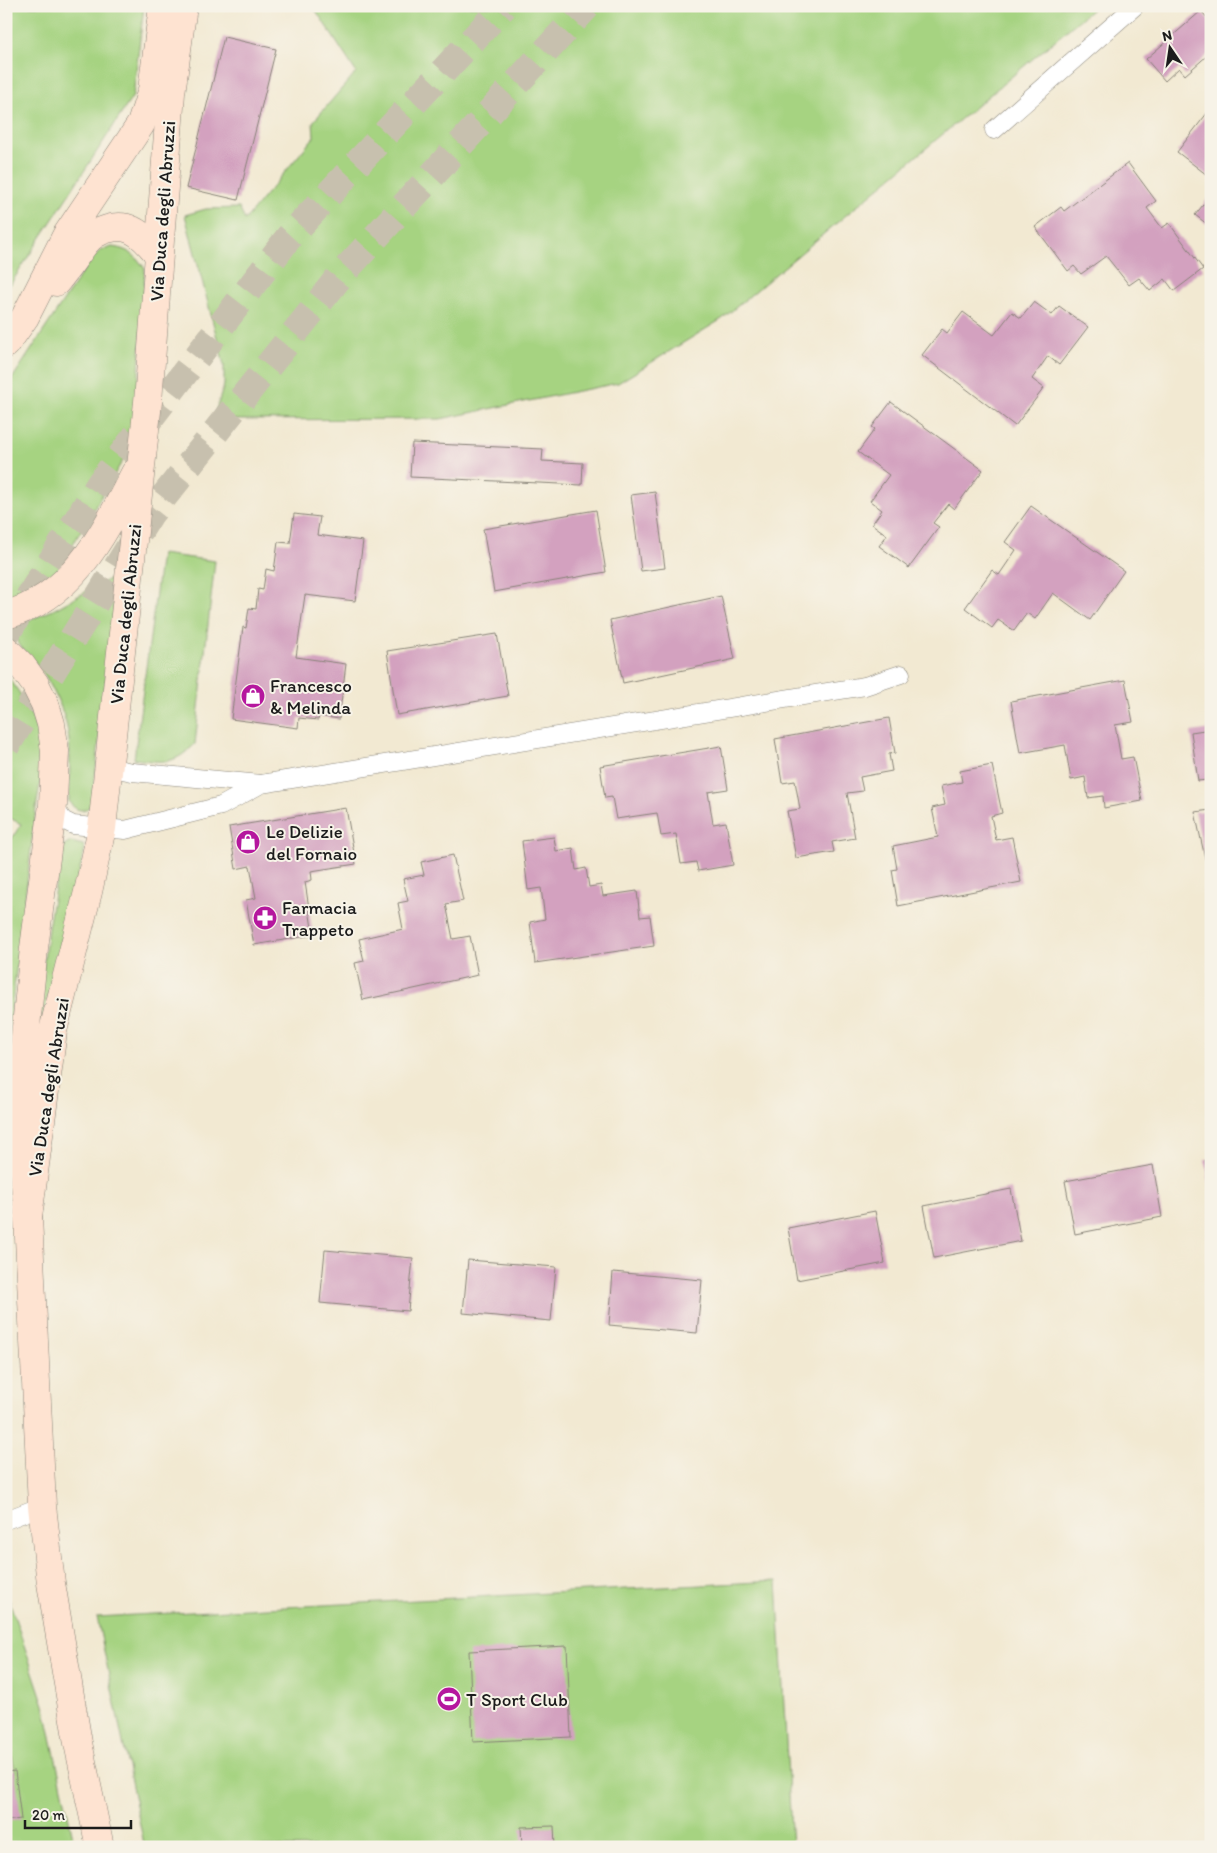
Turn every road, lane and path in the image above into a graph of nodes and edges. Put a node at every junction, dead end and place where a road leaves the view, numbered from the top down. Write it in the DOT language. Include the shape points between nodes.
graph roads {
  1 [pos="163,6"];
  2 [pos="183,6"];
  3 [pos="1135,6"];
  4 [pos="994,130"];
  5 [pos="158,254"];
  6 [pos="24,317"];
  7 [pos="6,344"];
  8 [pos="142,460"];
  9 [pos="6,615"];
  10 [pos="6,650"];
  11 [pos="901,674"];
  12 [pos="108,768"];
  13 [pos="261,784"];
  14 [pos="53,805"];
  15 [pos="102,828"];
  16 [pos="28,1216"];
  17 [pos="42,1506"];
  18 [pos="6,1520"];
  19 [pos="100,1847"];
  1 -- 6 [label="main road" via="152,90 141,124 66,236"];
  2 -- 5 [label="main road, Via Duca degli Abruzzi" via="171,93"];
  3 -- 4 [label="lane"];
  5 -- 6 [label="main road" via="132,230 113,228 100,231 87,240 71,265"];
  5 -- 8 [label="main road, Via Duca degli Abruzzi"];
  6 -- 7 [label="main road"];
  8 -- 9 [label="main road" via="104,534 86,560 48,596"];
  8 -- 12 [label="main road, Via Duca degli Abruzzi"];
  10 -- 14 [label="main road" via="35,684 47,710 55,751"];
  11 -- 13 [label="lane" via="865,686"];
  12 -- 13 [label="lane"];
  12 -- 15 [label="main road, Via Duca degli Abruzzi"];
  13 -- 15 [label="lane" via="222,806 125,830"];
  14 -- 15 [label="lane" via="62,820 73,825"];
  14 -- 16 [label="main road" via="18,1106"];
  15 -- 16 [label="main road, Via Duca degli Abruzzi" via="53,1031"];
  16 -- 17 [label="main road"];
  17 -- 18 [label="lane"];
  17 -- 19 [label="main road" via="76,1734"];
}
